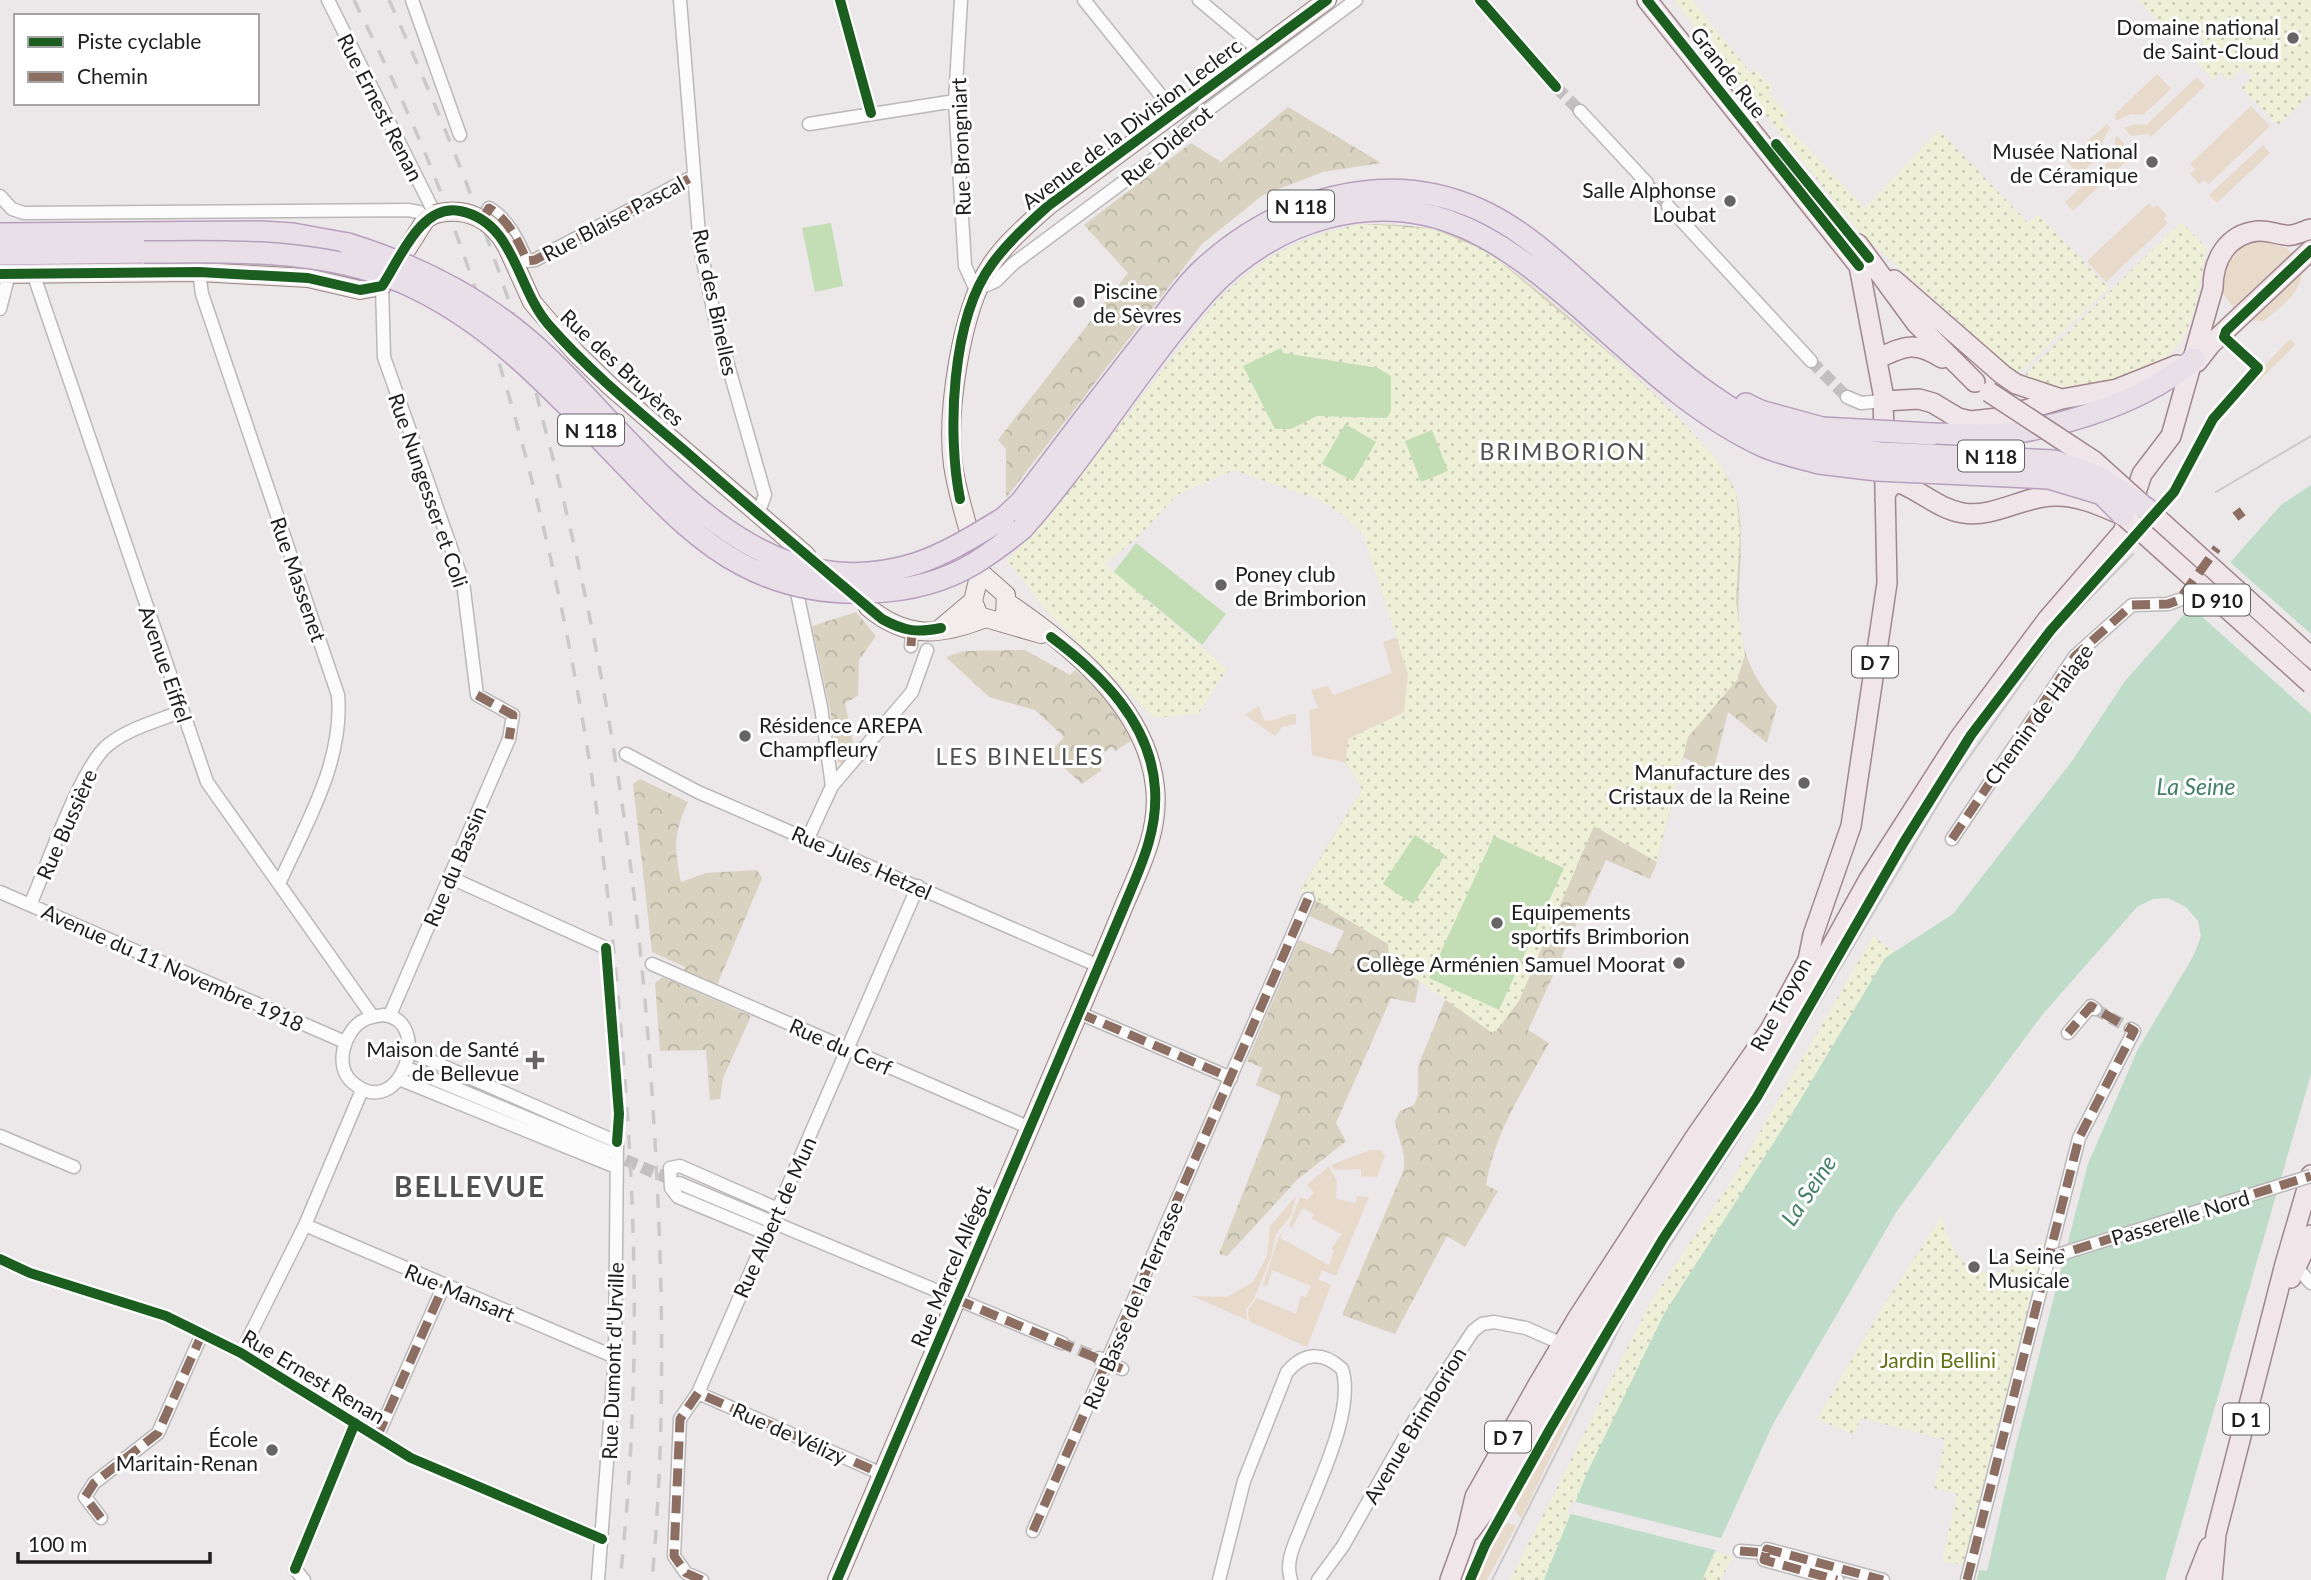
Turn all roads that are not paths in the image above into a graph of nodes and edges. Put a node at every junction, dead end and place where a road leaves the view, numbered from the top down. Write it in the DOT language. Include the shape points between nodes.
graph roads {
  1 [pos="328,0"];
  2 [pos="412,0"];
  3 [pos="680,0"];
  4 [pos="840,0"];
  5 [pos="961,0"];
  6 [pos="1084,0"];
  7 [pos="1199,0"];
  8 [pos="1327,0"];
  9 [pos="1356,0"];
  10 [pos="1480,0"];
  11 [pos="1647,0"];
  12 [pos="1662,0"];
  13 [pos="1261,51"];
  14 [pos="1556,86"];
  15 [pos="955,101"];
  16 [pos="1580,111"];
  17 [pos="871,113"];
  18 [pos="1175,113"];
  19 [pos="809,124"];
  20 [pos="460,135"];
  21 [pos="694,176"];
  22 [pos="1647,183"];
  23 [pos="0,196"];
  24 [pos="1668,206"];
  25 [pos="430,217"];
  26 [pos="483,219"];
  27 [pos="2311,229"];
  28 [pos="0,234"];
  29 [pos="143,243"];
  30 [pos="407,249"];
  31 [pos="2311,250"];
  32 [pos="0,254"];
  33 [pos="1864,262"];
  34 [pos="200,272"];
  35 [pos="33,273"];
  36 [pos="5,274"];
  37 [pos="382,286"];
  38 [pos="976,290"];
  39 [pos="0,309"];
  40 [pos="1879,358"];
  41 [pos="1811,361"];
  42 [pos="2192,365"];
  43 [pos="1982,387"];
  44 [pos="1847,397"];
  45 [pos="2062,399"];
  46 [pos="1884,401"];
  47 [pos="1820,446"];
  48 [pos="1884,458"];
  49 [pos="1923,496"];
  50 [pos="1885,505"];
  51 [pos="2150,512"];
  52 [pos="758,514"];
  53 [pos="1013,524"];
  54 [pos="2123,524"];
  55 [pos="968,528"];
  56 [pos="785,538"];
  57 [pos="806,555"];
  58 [pos="975,596"];
  59 [pos="2179,600"];
  60 [pos="1008,603"];
  61 [pos="868,607"];
  62 [pos="988,619"];
  63 [pos="941,628"];
  64 [pos="1051,637"];
  65 [pos="927,650"];
  66 [pos="2311,657"];
  67 [pos="2311,684"];
  68 [pos="182,711"];
  69 [pos="513,715"];
  70 [pos="626,754"];
  71 [pos="832,786"];
  72 [pos="1848,835"];
  73 [pos="808,838"];
  74 [pos="1952,839"];
  75 [pos="1848,868"];
  76 [pos="449,877"];
  77 [pos="1869,879"];
  78 [pos="279,884"];
  79 [pos="918,886"];
  80 [pos="0,892"];
  81 [pos="1308,899"];
  82 [pos="30,905"];
  83 [pos="1843,925"];
  84 [pos="606,948"];
  85 [pos="652,964"];
  86 [pos="1101,967"];
  87 [pos="2095,1009"];
  88 [pos="1079,1013"];
  89 [pos="390,1015"];
  90 [pos="373,1017"];
  91 [pos="2131,1029"];
  92 [pos="2068,1033"];
  93 [pos="345,1042"];
  94 [pos="848,1049"];
  95 [pos="409,1051"];
  96 [pos="402,1073"];
  97 [pos="1231,1079"];
  98 [pos="362,1090"];
  99 [pos="1030,1128"];
  100 [pos="0,1136"];
  101 [pos="613,1147"];
  102 [pos="74,1167"];
  103 [pos="617,1167"];
  104 [pos="2311,1176"];
  105 [pos="680,1183"];
  106 [pos="2311,1195"];
  107 [pos="772,1222"];
  108 [pos="305,1225"];
  109 [pos="2303,1232"];
  110 [pos="2048,1258"];
  111 [pos="0,1259"];
  112 [pos="2296,1267"];
  113 [pos="2311,1283"];
  114 [pos="444,1285"];
  115 [pos="956,1299"];
  116 [pos="2275,1304"];
  117 [pos="202,1334"];
  118 [pos="1062,1343"];
  119 [pos="1570,1348"];
  120 [pos="241,1353"];
  121 [pos="615,1357"];
  122 [pos="1103,1359"];
  123 [pos="1122,1369"];
  124 [pos="698,1392"];
  125 [pos="355,1423"];
  126 [pos="377,1437"];
  127 [pos="882,1474"];
  128 [pos="101,1518"];
  129 [pos="1033,1531"];
  130 [pos="2216,1534"];
  131 [pos="602,1539"];
  132 [pos="1740,1551"];
  133 [pos="1766,1553"];
  134 [pos="304,1580"];
  135 [pos="598,1580"];
  136 [pos="702,1580"];
  137 [pos="837,1580"];
  138 [pos="1219,1580"];
  139 [pos="1291,1580"];
  140 [pos="1318,1580"];
  141 [pos="1450,1580"];
  142 [pos="1837,1580"];
  143 [pos="1883,1580"];
  144 [pos="1967,1580"];
  145 [pos="2196,1580"];
  146 [pos="2212,1580"];
  1 -- 25 [label="street, Rue Ernest Renan"];
  2 -- 20 [label="street"];
  3 -- 21 [label="street, Rue des Binelles"];
  4 -- 17 [label="street"];
  5 -- 15 [label="street, Rue Brongniart"];
  6 -- 18 [label="street"];
  7 -- 13 [label="street"];
  8 -- 13 [label="main road, Avenue de la Division Leclerc"];
  9 -- 38 [label="street, Rue Diderot" via="1197,118 1162,153 996,281"];
  10 -- 14 [label="street"];
  11 -- 33 [label="main road, Grande Rue"];
  12 -- 33 [label="main road, Grande Rue" via="1816,192"];
  13 -- 18 [label="main road, Avenue de la Division Leclerc"];
  15 -- 17 [label="street"];
  15 -- 38 [label="street, Rue Brongniart" via="965,266"];
  16 -- 22 [label="street"];
  17 -- 19 [label="street"];
  18 -- 38 [label="main road, Avenue de la Division Leclerc" via="1020,230"];
  21 -- 26 [label="street, Rue Blaise Pascal" via="527,261 498,214 489,208"];
  21 -- 52 [label="street, Rue des Binelles" via="700,247 716,323 765,495"];
  23 -- 25 [label="street" via="12,209 24,213 408,210"];
  24 -- 41 [label="street"];
  25 -- 26 [label="main road, bridge" via="457,211"];
  25 -- 30 [label="main road"];
  26 -- 52 [label="main road, Rue des Bruyères, bridge" via="507,247 546,322 611,387"];
  27 -- 42 [label="main road" via="2286,236 2260,230 2234,239 2218,257"];
  28 -- 29 [label="highway, N 118"];
  29 -- 32 [label="highway, N 118"];
  29 -- 53 [label="highway, N 118, bridge" via="261,232 348,244 398,259 459,289 543,354 678,492 719,526 752,548 800,566 864,573 915,564"];
  31 -- 42 [label="main road"];
  33 -- 40 [label="main road, Grande Rue"];
  33 -- 43 [label="main road" via="1916,323"];
  33 -- 45 [label="main road" via="2016,384"];
  34 -- 35 [label="main road"];
  34 -- 37 [label="main road" via="308,278 360,290"];
  34 -- 78 [label="street, Rue Massenet" via="202,294 338,695 337,742"];
  35 -- 36 [label="main road"];
  35 -- 68 [label="street, Avenue Eiffel"];
  36 -- 39 [label="street"];
  37 -- 69 [label="street, Rue Nungesser et Coli" via="384,357 463,582 477,695"];
  38 -- 55 [label="main road, Avenue de la Division Leclerc" via="964,324 951,442"];
  40 -- 43 [label="main road" via="1897,349 1923,347"];
  40 -- 46 [label="main road, Grande Rue"];
  42 -- 45 [label="main road"];
  42 -- 47 [label="highway, bridge" via="2162,384 2091,412 2011,434 1932,434"];
  42 -- 54 [label="main road" via="2171,436 2142,474"];
  43 -- 51 [label="main road, D 910, bridge" via="2082,451"];
  44 -- 46 [label="street" via="1861,403"];
  45 -- 46 [label="main road" via="1971,421 1919,399"];
  46 -- 48 [label="main road, Grande Rue"];
  47 -- 51 [label="highway, N 118, bridge" via="2054,461 2099,477"];
  47 -- 53 [label="highway, N 118" via="1766,447 1733,431 1692,404 1549,281 1466,228 1406,211 1365,209 1295,226 1252,251 1208,290"];
  47 -- 53 [label="highway, N 118" via="1676,368 1561,265 1522,234 1480,210 1443,198 1399,192 1334,195 1286,211 1239,238 1201,270 1021,502"];
  47 -- 54 [label="highway, N 118, bridge" via="1877,470 2049,478 2102,494"];
  48 -- 49 [label="main road, D 910"];
  48 -- 50 [label="main road, Rue Troyon"];
  49 -- 50 [label="main road" via="1893,484 1886,492"];
  49 -- 54 [label="main road, D 910" via="1947,509 1984,513 2054,496 2078,498"];
  50 -- 72 [label="main road, Rue Troyon / D 7" via="1887,583"];
  51 -- 66 [label="main road, D 910, bridge"];
  52 -- 56 [label="main road, Rue des Bruyères"];
  54 -- 67 [label="main road, D 910, bridge"];
  54 -- 77 [label="main road, D 7" via="1961,735"];
  56 -- 57 [label="main road, Rue des Bruyères"];
  56 -- 71 [label="street" via="816,681"];
  58 -- 60 [label="main road" via="980,572 1006,595"];
  58 -- 62 [label="main road" via="974,610"];
  58 -- 63 [label="main road"];
  59 -- 74 [label="street, Chemin de Halage" via="2132,605 2075,656"];
  60 -- 62 [label="main road" via="1005,612"];
  60 -- 64 [label="main road"];
  61 -- 63 [label="main road" via="911,639"];
  62 -- 63 [label="main road" via="960,628"];
  62 -- 64 [label="main road"];
  64 -- 86 [label="main road" via="1111,689 1140,734 1155,786 1156,818 1148,849"];
  65 -- 71 [label="street" via="912,692"];
  68 -- 78 [label="street, Avenue Eiffel" via="214,795"];
  68 -- 82 [label="street, Rue Bussière" via="120,737 89,767"];
  69 -- 76 [label="street, Rue du Bassin" via="509,739"];
  70 -- 73 [label="street, Rue Jules Hetzel" via="698,792"];
  71 -- 73 [label="street"];
  72 -- 75 [label="main road"];
  72 -- 119 [label="main road, Rue Troyon / D 7" via="1808,960 1770,1030 1688,1147"];
  73 -- 79 [label="street, Rue Jules Hetzel"];
  75 -- 77 [label="main road" via="1862,882"];
  75 -- 83 [label="main road" via="1854,887"];
  76 -- 84 [label="street"];
  76 -- 89 [label="street, Rue du Bassin"];
  77 -- 83 [label="main road, Rue Troyon / D 7"];
  78 -- 90 [label="street, Avenue Eiffel"];
  79 -- 86 [label="street, Rue Jules Hetzel"];
  79 -- 94 [label="street, Rue Albert de Mun"];
  80 -- 82 [label="street, Avenue du 11 Novembre 1918"];
  81 -- 97 [label="street, Rue Basse de la Terrasse"];
  82 -- 93 [label="street, Avenue du 11 Novembre 1918"];
  83 -- 119 [label="main road, Rue Troyon / D 7" via="1790,1021"];
  85 -- 94 [label="street, Rue du Cerf"];
  86 -- 88 [label="main road, Rue Marcel Allégot"];
  87 -- 92 [label="street" via="2091,1006"];
  88 -- 97 [label="street"];
  88 -- 99 [label="main road, Rue Marcel Allégot"];
  89 -- 90 [label="street"];
  89 -- 95 [label="street" via="402,1024"];
  90 -- 93 [label="street" via="362,1021"];
  91 -- 110 [label="street" via="2134,1031 2079,1138"];
  93 -- 98 [label="street" via="342,1059 348,1079"];
  94 -- 99 [label="street, Rue du Cerf"];
  94 -- 107 [label="street, Rue Albert de Mun"];
  95 -- 96 [label="street"];
  95 -- 101 [label="street"];
  96 -- 98 [label="street" via="387,1088"];
  96 -- 101 [label="street"];
  96 -- 103 [label="street"];
  97 -- 122 [label="street, Rue Basse de la Terrasse"];
  98 -- 108 [label="street"];
  99 -- 115 [label="main road, Rue Marcel Allégot"];
  100 -- 102 [label="street"];
  101 -- 103 [label="street, Rue Dumont d'Urville"];
  103 -- 121 [label="street, Rue Dumont d'Urville"];
  104 -- 109 [label="main road, D 1"];
  104 -- 110 [label="street, Passerelle Nord, bridge"];
  105 -- 107 [label="street"];
  106 -- 109 [label="main road, D 1"];
  107 -- 107 [label="street" via="680,1166 670,1168 671,1188 678,1197"];
  107 -- 115 [label="street"];
  107 -- 124 [label="street, Rue Albert de Mun"];
  108 -- 114 [label="street, Rue Mansart"];
  108 -- 120 [label="street"];
  109 -- 112 [label="main road, D 1"];
  109 -- 116 [label="main road, D 1"];
  110 -- 144 [label="street"];
  111 -- 117 [label="street, Rue Ernest Renan" via="166,1316"];
  112 -- 113 [label="street"];
  112 -- 116 [label="main road, D 1"];
  114 -- 121 [label="street, Rue Mansart"];
  114 -- 126 [label="street"];
  115 -- 118 [label="street"];
  115 -- 127 [label="main road, Rue Marcel Allégot"];
  116 -- 130 [label="main road, D 1"];
  117 -- 120 [label="street, Rue Ernest Renan"];
  117 -- 128 [label="street" via="158,1433 94,1483 85,1497"];
  119 -- 140 [label="street, Avenue Brimborion" via="1526,1328 1494,1322 1473,1331"];
  119 -- 141 [label="main road, Rue Troyon / D 7" via="1490,1504 1466,1536"];
  120 -- 125 [label="street, Rue Ernest Renan"];
  121 -- 131 [label="street, Rue Dumont d'Urville"];
  122 -- 123 [label="street"];
  122 -- 129 [label="street, Rue Basse de la Terrasse"];
  124 -- 127 [label="street, Rue de Vélizy"];
  124 -- 136 [label="street, Rue Albert de Mun" via="680,1419 674,1556 686,1573"];
  125 -- 126 [label="street, Rue Ernest Renan"];
  125 -- 134 [label="street" via="295,1569"];
  126 -- 131 [label="street, Rue Ernest Renan" via="411,1458"];
  127 -- 137 [label="main road, Rue Marcel Allégot"];
  130 -- 145 [label="main road, D 1"];
  130 -- 146 [label="main road, D 1"];
  131 -- 135 [label="street, Rue Dumont d'Urville"];
  132 -- 133 [label="street"];
  133 -- 142 [label="street" via="1764,1560"];
  133 -- 143 [label="street" via="1767,1549"];
  138 -- 139 [label="street" via="1244,1481 1287,1372 1296,1361 1321,1356 1342,1369 1346,1395 1290,1556"];
}
